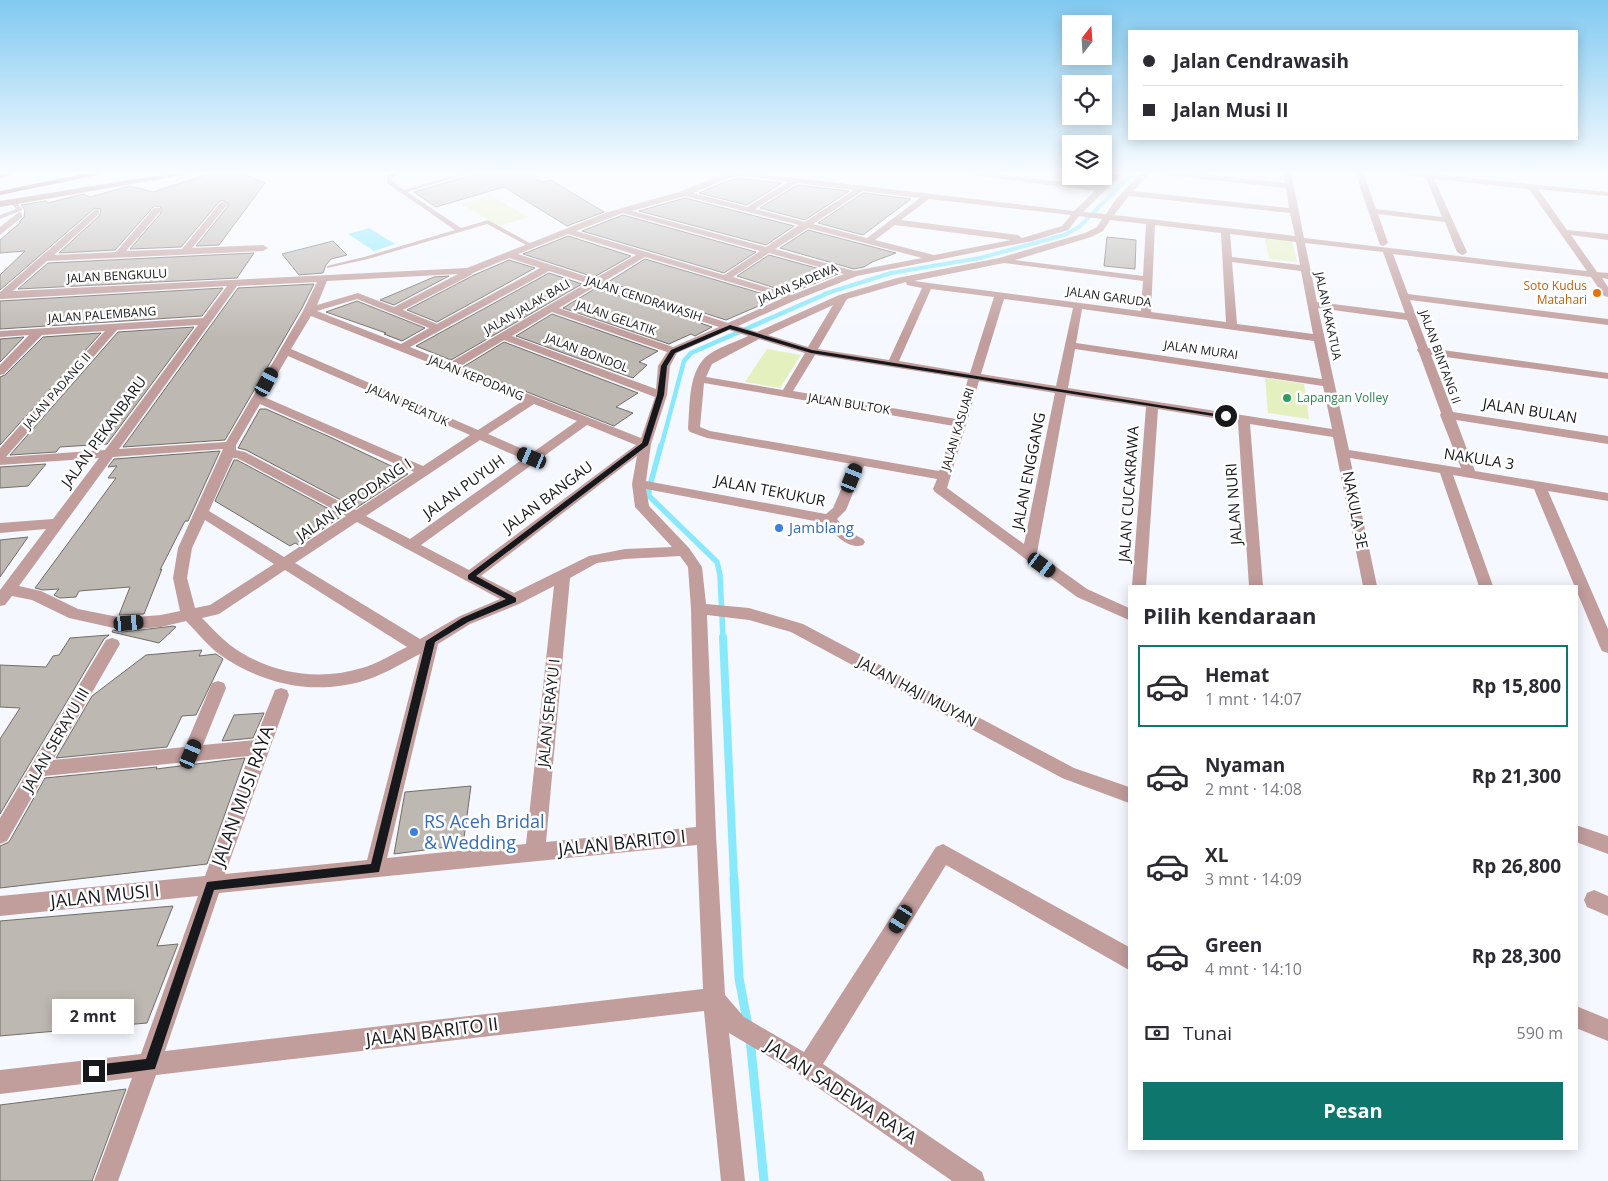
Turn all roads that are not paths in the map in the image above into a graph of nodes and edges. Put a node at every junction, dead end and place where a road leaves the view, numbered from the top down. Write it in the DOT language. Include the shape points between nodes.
graph roads {
  1 [pos="79,227"];
  2 [pos="142,227"];
  3 [pos="204,227"];
  4 [pos="456,227"];
  5 [pos="470,227"];
  6 [pos="497,227"];
  7 [pos="581,227"];
  8 [pos="684,227"];
  9 [pos="803,227"];
  10 [pos="814,227"];
  11 [pos="886,227"];
  12 [pos="934,227"];
  13 [pos="1065,227"];
  14 [pos="1101,227"];
  15 [pos="1151,227"];
  16 [pos="1192,227"];
  17 [pos="1297,227"];
  18 [pos="1378,227"];
  19 [pos="1451,227"];
  20 [pos="1561,227"];
  21 [pos="460,230"];
  22 [pos="1224,231"];
  23 [pos="569,232"];
  24 [pos="1564,232"];
  25 [pos="1608,237"];
  26 [pos="1029,239"];
  27 [pos="1299,240"];
  28 [pos="868,241"];
  29 [pos="532,246"];
  30 [pos="1385,246"];
  31 [pos="263,248"];
  32 [pos="768,250"];
  33 [pos="185,251"];
  34 [pos="1462,252"];
  35 [pos="119,254"];
  36 [pos="644,254"];
  37 [pos="510,255"];
  38 [pos="44,258"];
  39 [pos="936,258"];
  40 [pos="1227,259"];
  41 [pos="1001,261"];
  42 [pos="549,267"];
  43 [pos="479,268"];
  44 [pos="1305,269"];
  45 [pos="326,272"];
  46 [pos="854,274"];
  47 [pos="1594,275"];
  48 [pos="1608,276"];
  49 [pos="725,278"];
  50 [pos="1148,278"];
  51 [pos="896,281"];
  52 [pos="235,282"];
  53 [pos="595,282"];
  54 [pos="928,285"];
  55 [pos="1608,294"];
  56 [pos="1000,295"];
  57 [pos="1,296"];
  58 [pos="1403,296"];
  59 [pos="843,297"];
  60 [pos="792,298"];
  61 [pos="1312,304"];
  62 [pos="1078,306"];
  63 [pos="550,308"];
  64 [pos="308,310"];
  65 [pos="395,310"];
  66 [pos="1146,315"];
  67 [pos="1410,317"];
  68 [pos="206,321"];
  69 [pos="1608,322"];
  70 [pos="114,327"];
  71 [pos="1232,327"];
  72 [pos="438,328"];
  73 [pos="733,328"];
  74 [pos="40,331"];
  75 [pos="0,334"];
  76 [pos="753,335"];
  77 [pos="503,336"];
  78 [pos="1319,338"];
  79 [pos="1070,345"];
  80 [pos="401,348"];
  81 [pos="284,350"];
  82 [pos="1422,350"];
  83 [pos="673,351"];
  84 [pos="811,352"];
  85 [pos="893,363"];
  86 [pos="450,367"];
  87 [pos="0,372"];
  88 [pos="975,376"];
  89 [pos="1608,376"];
  90 [pos="699,379"];
  91 [pos="1328,383"];
  92 [pos="1061,390"];
  93 [pos="786,394"];
  94 [pos="660,395"];
  95 [pos="258,398"];
  96 [pos="532,400"];
  97 [pos="1152,405"];
  98 [pos="1446,415"];
  99 [pos="1244,419"];
  100 [pos="585,421"];
  101 [pos="960,423"];
  102 [pos="1340,434"];
  103 [pos="479,436"];
  104 [pos="1608,440"];
  105 [pos="646,444"];
  106 [pos="229,449"];
  107 [pos="109,453"];
  108 [pos="1344,453"];
  109 [pos="0,456"];
  110 [pos="532,458"];
  111 [pos="0,460"];
  112 [pos="859,461"];
  113 [pos="1446,470"];
  114 [pos="425,472"];
  115 [pos="1469,473"];
  116 [pos="944,476"];
  117 [pos="648,485"];
  118 [pos="1539,485"];
  119 [pos="1608,497"];
  120 [pos="201,512"];
  121 [pos="358,517"];
  122 [pos="829,519"];
  123 [pos="58,523"];
  124 [pos="0,528"];
  125 [pos="858,542"];
  126 [pos="411,545"];
  127 [pos="684,551"];
  128 [pos="1029,555"];
  129 [pos="287,564"];
  130 [pos="563,575"];
  131 [pos="470,577"];
  132 [pos="1139,585"];
  133 [pos="1256,585"];
  134 [pos="1370,585"];
  135 [pos="1486,585"];
  136 [pos="4,595"];
  137 [pos="514,600"];
  138 [pos="707,609"];
  139 [pos="1128,614"];
  140 [pos="189,615"];
  141 [pos="112,644"];
  142 [pos="426,644"];
  143 [pos="1608,647"];
  144 [pos="218,688"];
  145 [pos="281,695"];
  146 [pos="261,747"];
  147 [pos="191,754"];
  148 [pos="39,769"];
  149 [pos="1128,795"];
  150 [pos="1578,834"];
  151 [pos="0,835"];
  152 [pos="706,835"];
  153 [pos="1608,845"];
  154 [pos="535,852"];
  155 [pos="375,868"];
  156 [pos="210,885"];
  157 [pos="0,906"];
  158 [pos="1128,958"];
  159 [pos="714,999"];
  160 [pos="1578,1018"];
  161 [pos="1608,1030"];
  162 [pos="151,1064"];
  163 [pos="808,1067"];
  164 [pos="0,1082"];
  165 [pos="106,1181"];
  166 [pos="733,1181"];
  167 [pos="973,1181"];
  1 -- 38 [label="street"];
  2 -- 35 [label="street"];
  3 -- 33 [label="street"];
  4 -- 21 [label="lane"];
  5 -- 21 [label="lane"];
  6 -- 29 [label="lane"];
  7 -- 23 [label="street"];
  8 -- 32 [label="street"];
  9 -- 32 [label="street"];
  10 -- 28 [label="street"];
  11 -- 28 [label="street"];
  12 -- 26 [label="street"];
  13 -- 26 [label="street, JALAN SADEWA"];
  14 -- 41 [label="street" via="1088,235"];
  15 -- 50 [label="street"];
  16 -- 22 [label="street"];
  17 -- 27 [label="street, JALAN KAKATUA"];
  18 -- 30 [label="street, JALAN BINTANG II"];
  19 -- 34 [label="street"];
  20 -- 24 [label="street"];
  21 -- 45 [label="lane"];
  22 -- 27 [label="street"];
  22 -- 40 [label="street"];
  23 -- 29 [label="street"];
  23 -- 36 [label="street"];
  24 -- 25 [label="street"];
  24 -- 47 [label="street"];
  26 -- 39 [label="street, JALAN SADEWA"];
  27 -- 30 [label="street"];
  27 -- 44 [label="street, JALAN KAKATUA"];
  28 -- 39 [label="street"];
  29 -- 37 [label="street"];
  30 -- 47 [label="street"];
  30 -- 58 [label="street, JALAN BINTANG II"];
  31 -- 33 [label="street"];
  32 -- 46 [label="street"];
  32 -- 49 [label="street"];
  33 -- 35 [label="street"];
  35 -- 38 [label="street"];
  36 -- 49 [label="street"];
  36 -- 53 [label="street, JALAN JALAK BALI"];
  37 -- 42 [label="street, JALAN CENDRAWASIH"];
  37 -- 43 [label="street"];
  38 -- 57 [label="street"];
  39 -- 46 [label="street, JALAN SADEWA"];
  40 -- 44 [label="street"];
  40 -- 71 [label="street"];
  41 -- 50 [label="street"];
  41 -- 51 [label="street"];
  42 -- 53 [label="street, JALAN CENDRAWASIH"];
  42 -- 72 [label="street"];
  43 -- 45 [label="street, JALAN BENGKULU" via="468,271"];
  43 -- 65 [label="street"];
  44 -- 61 [label="street, JALAN KAKATUA"];
  45 -- 52 [label="street, JALAN BENGKULU"];
  45 -- 64 [label="street"];
  46 -- 60 [label="street, JALAN SADEWA"];
  47 -- 48 [label="street"];
  47 -- 55 [label="street"];
  49 -- 60 [label="street"];
  50 -- 66 [label="street"];
  51 -- 54 [label="street, JALAN GARUDA"];
  51 -- 59 [label="street"];
  52 -- 57 [label="street, JALAN BENGKULU"];
  52 -- 68 [label="street, JALAN PEKANBARU"];
  53 -- 63 [label="street, JALAN JALAK BALI"];
  53 -- 73 [label="street, JALAN CENDRAWASIH"];
  54 -- 56 [label="street, JALAN GARUDA"];
  54 -- 85 [label="street"];
  56 -- 62 [label="street, JALAN GARUDA"];
  56 -- 88 [label="street, JALAN KASUARI"];
  58 -- 67 [label="street, JALAN BINTANG II"];
  58 -- 69 [label="street"];
  59 -- 76 [label="street"];
  59 -- 84 [label="street, JALAN BULTOK"];
  60 -- 73 [label="street, JALAN SADEWA"];
  61 -- 67 [label="street"];
  61 -- 78 [label="street, JALAN KAKATUA"];
  62 -- 66 [label="street, JALAN GARUDA"];
  62 -- 79 [label="street, JALAN ENGGANG"];
  63 -- 77 [label="street, JALAN JALAK BALI"];
  63 -- 83 [label="street, JALAN GELATIK"];
  64 -- 65 [label="street" via="358,296"];
  64 -- 80 [label="street, JALAN KEPODANG"];
  64 -- 81 [label="street"];
  65 -- 72 [label="street"];
  66 -- 71 [label="street, JALAN GARUDA"];
  67 -- 82 [label="street, JALAN BINTANG II"];
  68 -- 70 [label="street, JALAN PALEMBANG"];
  68 -- 107 [label="street, JALAN PEKANBARU"];
  70 -- 74 [label="street, JALAN PALEMBANG"];
  70 -- 109 [label="street, JALAN PADANG II"];
  71 -- 78 [label="street, JALAN GARUDA"];
  72 -- 80 [label="street"];
  73 -- 76 [label="street, JALAN CENDRAWASIH"];
  73 -- 83 [label="street, JALAN SADEWA"];
  74 -- 75 [label="street, JALAN PALEMBANG"];
  74 -- 87 [label="street"];
  76 -- 84 [label="street, JALAN CENDRAWASIH"];
  76 -- 90 [label="street" via="707,362"];
  77 -- 86 [label="street, JALAN JALAK BALI"];
  77 -- 94 [label="street, JALAN BONDOL"];
  78 -- 91 [label="street, JALAN KAKATUA"];
  79 -- 91 [label="street, JALAN MURAI"];
  79 -- 92 [label="street, JALAN ENGGANG"];
  80 -- 86 [label="street, JALAN KEPODANG"];
  81 -- 95 [label="street"];
  81 -- 103 [label="street, JALAN PELATUK"];
  82 -- 89 [label="street"];
  82 -- 98 [label="street, JALAN BINTANG II"];
  83 -- 94 [label="street" via="664,366"];
  84 -- 85 [label="street, JALAN CENDRAWASIH"];
  84 -- 93 [label="street, JALAN BULTOK"];
  85 -- 88 [label="street, JALAN CENDRAWASIH"];
  86 -- 96 [label="street, JALAN KEPODANG"];
  88 -- 92 [label="street, JALAN CENDRAWASIH"];
  88 -- 101 [label="street, JALAN KASUARI"];
  90 -- 93 [label="street"];
  90 -- 112 [label="street" via="694,429"];
  91 -- 102 [label="street, JALAN KAKATUA"];
  92 -- 97 [label="street, JALAN CENDRAWASIH"];
  92 -- 128 [label="street, JALAN ENGGANG"];
  93 -- 101 [label="street, JALAN BULTOK"];
  94 -- 105 [label="street"];
  95 -- 106 [label="street"];
  95 -- 114 [label="street"];
  96 -- 100 [label="street, JALAN KEPODANG"];
  96 -- 103 [label="street, JALAN KEPODANG I"];
  97 -- 99 [label="street, JALAN CENDRAWASIH"];
  97 -- 132 [label="street, JALAN CUCAKRAWA"];
  98 -- 104 [label="street, JALAN BULAN"];
  98 -- 115 [label="street, JALAN BINTANG II"];
  99 -- 102 [label="street, JALAN CENDRAWASIH"];
  99 -- 133 [label="street, JALAN NURI"];
  100 -- 105 [label="street, JALAN KEPODANG"];
  100 -- 110 [label="street, JALAN PUYUH"];
  101 -- 116 [label="street, JALAN KASUARI"];
  102 -- 108 [label="street, NAKULA 3E"];
  103 -- 110 [label="street, JALAN PELATUK"];
  103 -- 114 [label="street, JALAN KEPODANG I"];
  105 -- 117 [label="street"];
  105 -- 131 [label="street, JALAN BANGAU"];
  106 -- 107 [label="street"];
  106 -- 120 [label="street"];
  106 -- 121 [label="street"];
  107 -- 111 [label="street"];
  107 -- 123 [label="street, JALAN PEKANBARU"];
  108 -- 113 [label="street, NAKULA 3"];
  108 -- 134 [label="street, NAKULA 3E"];
  110 -- 126 [label="street, JALAN PUYUH"];
  112 -- 116 [label="street"];
  112 -- 122 [label="street, JALAN TEKUKUR" via="839,510"];
  113 -- 115 [label="street, NAKULA 3"];
  113 -- 135 [label="street"];
  114 -- 121 [label="street, JALAN KEPODANG I"];
  115 -- 118 [label="street, NAKULA 3"];
  116 -- 128 [label="street" via="940,489"];
  117 -- 122 [label="street, JALAN TEKUKUR"];
  117 -- 127 [label="street" via="642,507"];
  118 -- 119 [label="street, NAKULA 3"];
  118 -- 143 [label="street"];
  120 -- 129 [label="street"];
  120 -- 140 [label="street" via="185,548 180,578"];
  121 -- 126 [label="street"];
  121 -- 129 [label="street, JALAN KEPODANG I"];
  122 -- 125 [label="street" via="842,534"];
  123 -- 124 [label="street"];
  123 -- 136 [label="street, JALAN PEKANBARU"];
  126 -- 131 [label="street"];
  127 -- 130 [label="street" via="594,559"];
  127 -- 138 [label="street" via="695,567"];
  128 -- 139 [label="street" via="1082,593"];
  129 -- 140 [label="street, JALAN KEPODANG I" via="214,610"];
  129 -- 142 [label="street"];
  130 -- 137 [label="street"];
  130 -- 154 [label="street, JALAN SERAYU I"];
  131 -- 137 [label="street"];
  136 -- 140 [label="street, JALAN KEPODANG I" via="36,595 74,614 124,624"];
  137 -- 142 [label="street" via="465,620"];
  138 -- 149 [label="street, JALAN HAJI MUYAN" via="736,610 798,628 1068,772"];
  138 -- 152 [label="street"];
  140 -- 142 [label="street" via="224,649 284,678 341,680 368,673"];
  141 -- 148 [label="street, JALAN SERAYU III"];
  142 -- 155 [label="street"];
  144 -- 147 [label="street"];
  145 -- 146 [label="street, JALAN MUSI RAYA"];
  146 -- 147 [label="street"];
  146 -- 156 [label="street, JALAN MUSI RAYA"];
  147 -- 148 [label="street"];
  148 -- 151 [label="street, JALAN SERAYU III"];
  150 -- 153 [label="street"];
  152 -- 154 [label="street, JALAN BARITO I"];
  152 -- 159 [label="street"];
  154 -- 155 [label="street, JALAN BARITO I"];
  155 -- 156 [label="street, JALAN BARITO I"];
  156 -- 157 [label="street, JALAN MUSI I"];
  156 -- 162 [label="street, JALAN MUSI RAYA"];
  158 -- 163 [label="street" via="943,853"];
  159 -- 162 [label="street, JALAN BARITO II"];
  159 -- 163 [label="street, JALAN SADEWA RAYA" via="736,1025"];
  159 -- 166 [label="street"];
  160 -- 161 [label="street"];
  162 -- 164 [label="street, JALAN BARITO II"];
  162 -- 165 [label="street, JALAN MUSI RAYA"];
  163 -- 167 [label="street, JALAN SADEWA RAYA"];
}
